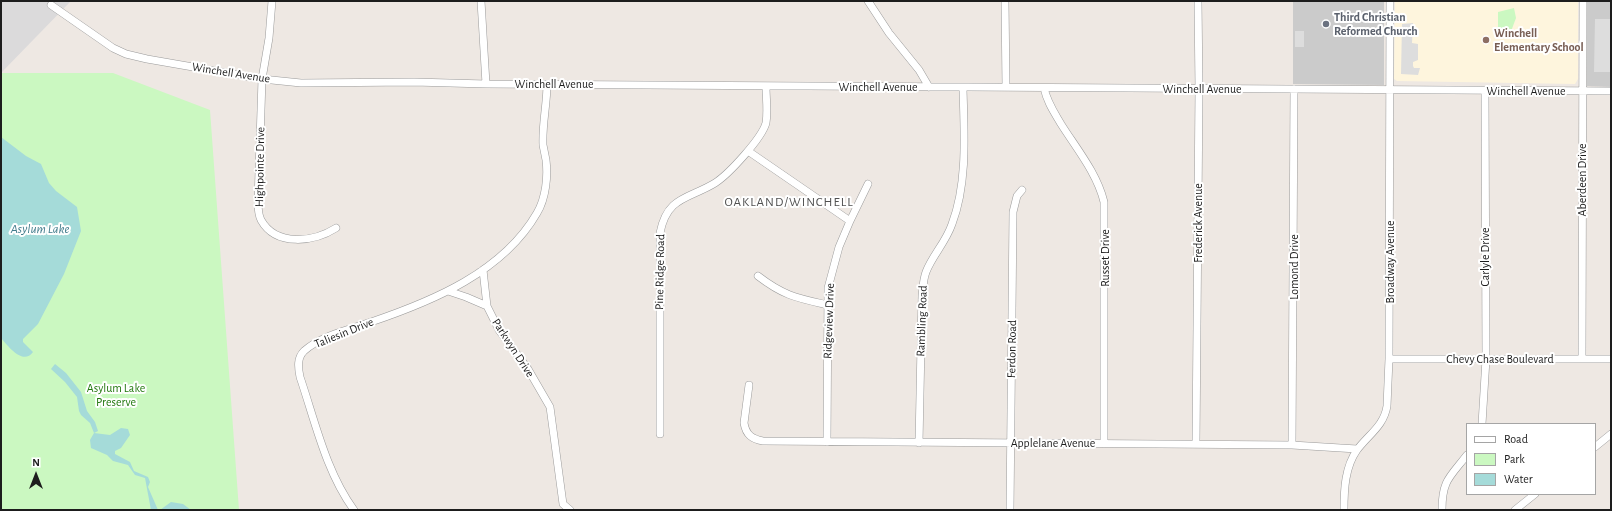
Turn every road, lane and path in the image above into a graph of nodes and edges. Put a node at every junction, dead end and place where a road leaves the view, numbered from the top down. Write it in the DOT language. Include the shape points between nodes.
graph roads {
  1 [pos="272,1"];
  2 [pos="481,1"];
  3 [pos="868,1"];
  4 [pos="1005,1"];
  5 [pos="1198,1"];
  6 [pos="1390,1"];
  7 [pos="1583,1"];
  8 [pos="51,5"];
  9 [pos="262,79"];
  10 [pos="486,84"];
  11 [pos="547,84"];
  12 [pos="766,86"];
  13 [pos="929,87"];
  14 [pos="1006,87"];
  15 [pos="963,88"];
  16 [pos="1044,88"];
  17 [pos="1199,89"];
  18 [pos="1294,89"];
  19 [pos="1390,90"];
  20 [pos="1485,90"];
  21 [pos="1582,91"];
  22 [pos="1611,91"];
  23 [pos="748,151"];
  24 [pos="868,184"];
  25 [pos="1022,190"];
  26 [pos="850,221"];
  27 [pos="336,228"];
  28 [pos="483,270"];
  29 [pos="758,276"];
  30 [pos="448,291"];
  31 [pos="828,304"];
  32 [pos="487,306"];
  33 [pos="1389,359"];
  34 [pos="1486,359"];
  35 [pos="1582,359"];
  36 [pos="1611,360"];
  37 [pos="749,385"];
  38 [pos="1482,423"];
  39 [pos="660,434"];
  40 [pos="1611,434"];
  41 [pos="827,442"];
  42 [pos="919,443"];
  43 [pos="1010,443"];
  44 [pos="1104,444"];
  45 [pos="1196,444"];
  46 [pos="1292,445"];
  47 [pos="1596,446"];
  48 [pos="1357,449"];
  49 [pos="1466,456"];
  50 [pos="1535,495"];
  51 [pos="563,507"];
  52 [pos="354,510"];
  53 [pos="570,510"];
  54 [pos="1010,510"];
  55 [pos="1344,510"];
  56 [pos="1442,510"];
  57 [pos="1515,510"];
  1 -- 9 [label="street, Highpointe Drive"];
  2 -- 10 [label="street"];
  3 -- 13 [label="street"];
  4 -- 14 [label="street"];
  5 -- 17 [label="street, Frederick Avenue"];
  6 -- 19 [label="street, Broadway Avenue"];
  7 -- 21 [label="street, Aberdeen Drive"];
  8 -- 9 [label="street, Winchell Avenue" via="113,48 126,54"];
  9 -- 10 [label="street, Winchell Avenue" via="300,83"];
  9 -- 27 [label="street, Highpointe Drive" via="258,202 261,219 273,232 288,238 318,237"];
  10 -- 11 [label="street, Winchell Avenue"];
  11 -- 12 [label="street, Winchell Avenue"];
  11 -- 28 [label="street" via="543,145 546,175 542,203 520,237"];
  12 -- 13 [label="street, Winchell Avenue"];
  12 -- 23 [label="street, Pine Ridge Road" via="766,123"];
  13 -- 15 [label="street, Winchell Avenue"];
  14 -- 15 [label="street, Winchell Avenue"];
  14 -- 16 [label="street, Winchell Avenue"];
  15 -- 42 [label="street, Rambling Road" via="964,140 960,196 953,223 923,282"];
  16 -- 17 [label="street, Winchell Avenue"];
  16 -- 44 [label="street, Russet Drive" via="1048,103 1093,174 1104,202"];
  17 -- 18 [label="street, Winchell Avenue"];
  17 -- 45 [label="street, Frederick Avenue"];
  18 -- 19 [label="street, Winchell Avenue"];
  18 -- 46 [label="street, Lomond Drive"];
  19 -- 20 [label="street, Winchell Avenue"];
  19 -- 33 [label="street, Broadway Avenue"];
  20 -- 21 [label="street, Winchell Avenue"];
  20 -- 34 [label="street, Carlyle Drive"];
  21 -- 22 [label="street, Winchell Avenue"];
  21 -- 35 [label="street, Aberdeen Drive"];
  23 -- 26 [label="street"];
  23 -- 39 [label="street, Pine Ridge Road" via="717,182 676,203 665,214 662,223"];
  24 -- 26 [label="street, Ridgeview Drive"];
  25 -- 43 [label="street, Ferdon Road" via="1017,196 1013,212"];
  26 -- 31 [label="street, Ridgeview Drive" via="831,276"];
  28 -- 30 [label="street, Taliesin Drive"];
  28 -- 32 [label="street, Parkwyn Drive"];
  29 -- 31 [label="street" via="775,289 792,297"];
  30 -- 32 [label="street"];
  30 -- 52 [label="street, Taliesin Drive" via="397,313 324,339 303,352 299,359 300,376 326,454 345,499"];
  31 -- 41 [label="street, Ridgeview Drive"];
  32 -- 51 [label="street, Parkwyn Drive" via="499,330 528,369 550,407"];
  33 -- 34 [label="street, Chevy Chase Boulevard"];
  33 -- 48 [label="street, Broadway Avenue" via="1386,413 1379,426"];
  34 -- 35 [label="street, Chevy Chase Boulevard"];
  34 -- 38 [label="street, Carlyle Drive"];
  35 -- 36 [label="street, Chevy Chase Boulevard"];
  37 -- 41 [label="street, Applelane Avenue" via="744,423 750,436 764,441"];
  40 -- 47 [label="street"];
  41 -- 42 [label="street, Applelane Avenue"];
  42 -- 43 [label="street, Applelane Avenue"];
  43 -- 44 [label="street, Applelane Avenue"];
  43 -- 54 [label="street, Ferdon Road"];
  44 -- 45 [label="street, Applelane Avenue"];
  45 -- 46 [label="street, Applelane Avenue"];
  46 -- 48 [label="street, Applelane Avenue"];
  48 -- 55 [label="street, Broadway Avenue" via="1347,471"];
  49 -- 56 [label="street" via="1449,475 1444,485"];
  50 -- 57 [label="street"];
  51 -- 53 [label="street, Parkwyn Drive"];
}
